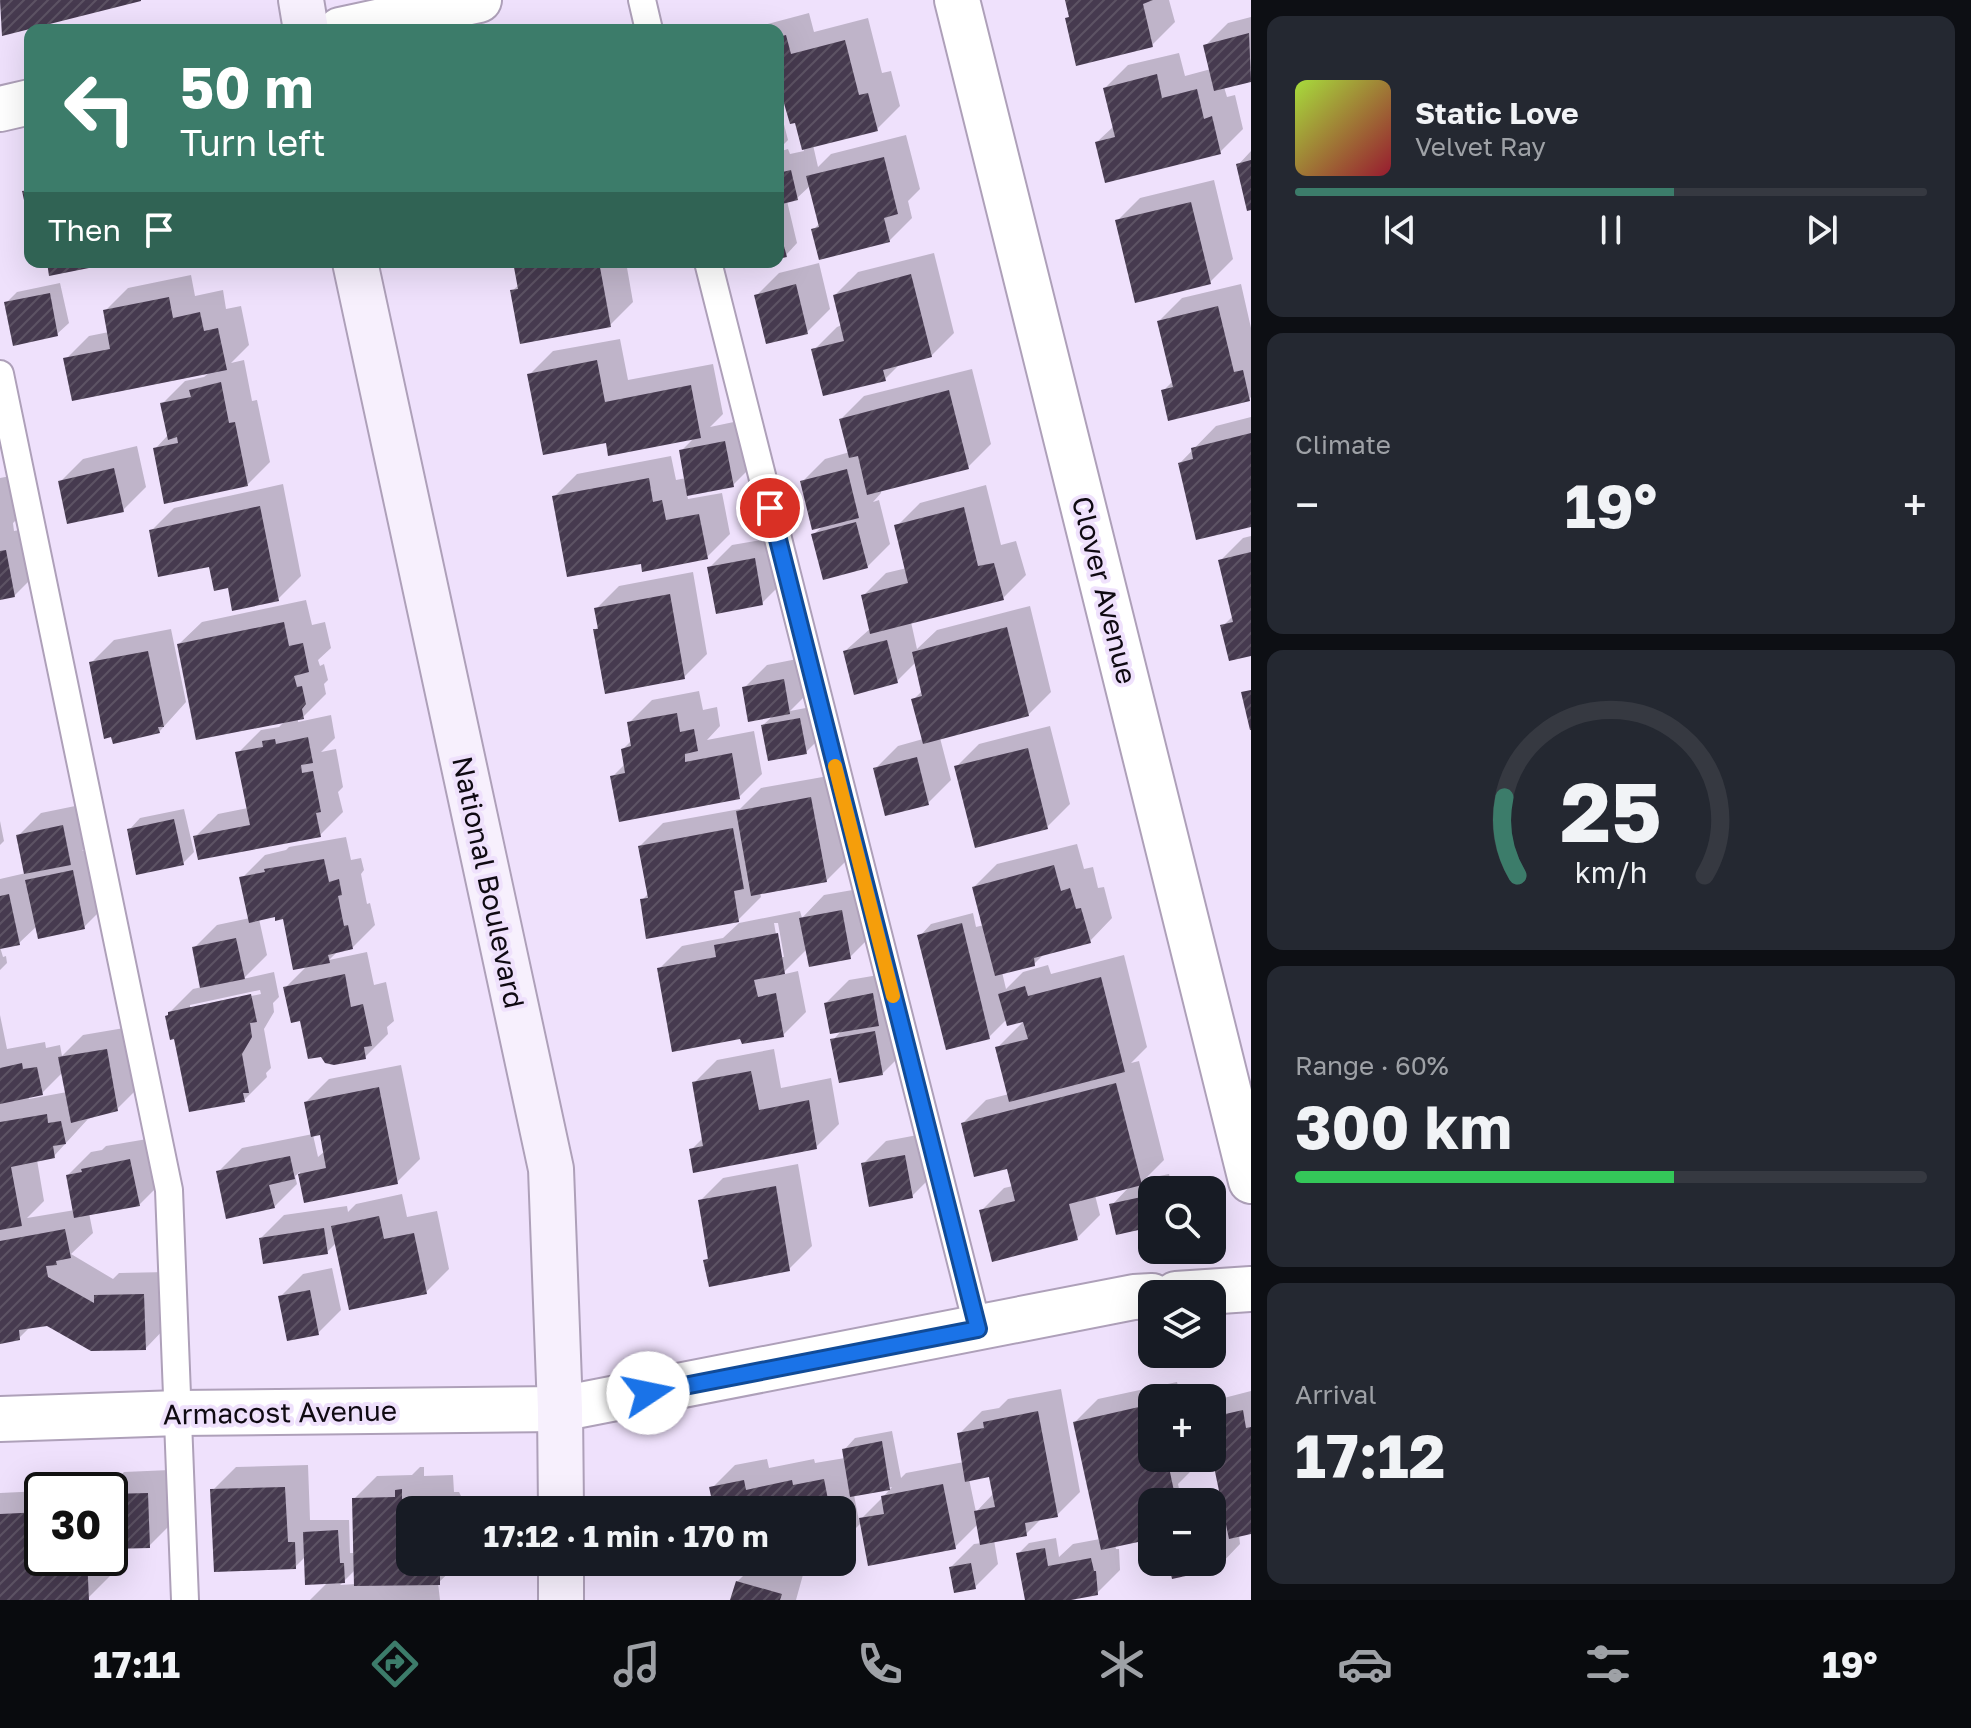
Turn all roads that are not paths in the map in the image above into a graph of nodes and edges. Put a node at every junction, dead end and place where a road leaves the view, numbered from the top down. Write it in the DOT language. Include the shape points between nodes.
graph roads {
  1 [pos="301,0"];
  2 [pos="479,0"];
  3 [pos="642,0"];
  4 [pos="957,0"];
  5 [pos="305,24"];
  6 [pos="368,24"];
  7 [pos="648,24"];
  8 [pos="24,103"];
  9 [pos="0,109"];
  10 [pos="356,268"];
  11 [pos="710,268"];
  12 [pos="0,374"];
  13 [pos="1251,1181"];
  14 [pos="1251,1289"];
  15 [pos="1226,1291"];
  16 [pos="1138,1297"];
  17 [pos="978,1329"];
  18 [pos="560,1409"];
  19 [pos="179,1413"];
  20 [pos="0,1419"];
  21 [pos="561,1496"];
  22 [pos="561,1576"];
  23 [pos="185,1600"];
  24 [pos="561,1600"];
  1 -- 5 [label="main road"];
  2 -- 6 [label="street"];
  3 -- 7 [label="lane"];
  4 -- 13 [label="street, Clover Avenue"];
  8 -- 9 [label="street"];
  10 -- 18 [label="main road, National Boulevard" via="551,1169"];
  11 -- 17 [label="lane"];
  12 -- 19 [label="lane" via="169,1190"];
  14 -- 15 [label="street"];
  16 -- 17 [label="street, Armacost Avenue"];
  17 -- 18 [label="street, Armacost Avenue"];
  18 -- 19 [label="street, Armacost Avenue"];
  18 -- 21 [label="main road, National Boulevard"];
  19 -- 20 [label="street, Armacost Avenue"];
  19 -- 23 [label="lane"];
  22 -- 24 [label="main road"];
}
